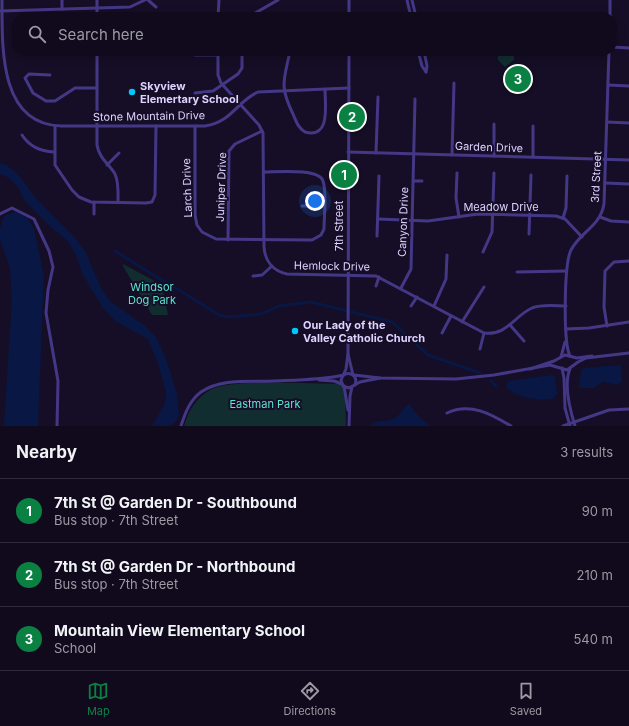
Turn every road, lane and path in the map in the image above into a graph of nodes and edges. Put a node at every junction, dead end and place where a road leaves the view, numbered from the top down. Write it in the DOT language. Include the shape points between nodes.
graph roads {
  1 [pos="2,0"];
  2 [pos="62,0"];
  3 [pos="97,0"];
  4 [pos="145,0"];
  5 [pos="148,0"];
  6 [pos="219,0"];
  7 [pos="278,0"];
  8 [pos="349,0"];
  9 [pos="407,0"];
  10 [pos="412,0"];
  11 [pos="610,0"];
  12 [pos="156,7"];
  13 [pos="97,8"];
  14 [pos="62,9"];
  15 [pos="1,11"];
  16 [pos="97,12"];
  17 [pos="218,12"];
  18 [pos="257,12"];
  19 [pos="349,12"];
  20 [pos="410,12"];
  21 [pos="415,12"];
  22 [pos="610,12"];
  23 [pos="1,34"];
  24 [pos="617,47"];
  25 [pos="629,48"];
  26 [pos="96,56"];
  27 [pos="218,56"];
  28 [pos="242,56"];
  29 [pos="289,56"];
  30 [pos="349,56"];
  31 [pos="419,56"];
  32 [pos="425,56"];
  33 [pos="609,56"];
  34 [pos="2,72"];
  35 [pos="50,75"];
  36 [pos="454,83"];
  37 [pos="223,85"];
  38 [pos="608,85"];
  39 [pos="629,86"];
  40 [pos="97,88"];
  41 [pos="349,88"];
  42 [pos="325,89"];
  43 [pos="284,91"];
  44 [pos="195,93"];
  45 [pos="378,97"];
  46 [pos="415,99"];
  47 [pos="14,104"];
  48 [pos="241,105"];
  49 [pos="607,122"];
  50 [pos="629,122"];
  51 [pos="494,124"];
  52 [pos="54,126"];
  53 [pos="96,126"];
  54 [pos="156,126"];
  55 [pos="195,126"];
  56 [pos="534,126"];
  57 [pos="262,131"];
  58 [pos="22,135"];
  59 [pos="54,152"];
  60 [pos="348,152"];
  61 [pos="376,153"];
  62 [pos="119,154"];
  63 [pos="414,154"];
  64 [pos="452,155"];
  65 [pos="494,156"];
  66 [pos="533,157"];
  67 [pos="606,160"];
  68 [pos="629,160"];
  69 [pos="107,165"];
  70 [pos="264,172"];
  71 [pos="457,173"];
  72 [pos="494,173"];
  73 [pos="531,175"];
  74 [pos="379,176"];
  75 [pos="567,176"];
  76 [pos="413,181"];
  77 [pos="422,181"];
  78 [pos="605,183"];
  79 [pos="629,184"];
  80 [pos="94,202"];
  81 [pos="118,202"];
  82 [pos="152,202"];
  83 [pos="156,204"];
  84 [pos="302,206"];
  85 [pos="324,206"];
  86 [pos="0,214"];
  87 [pos="94,214"];
  88 [pos="493,214"];
  89 [pos="530,216"];
  90 [pos="459,217"];
  91 [pos="600,217"];
  92 [pos="563,218"];
  93 [pos="378,219"];
  94 [pos="412,220"];
  95 [pos="629,222"];
  96 [pos="529,234"];
  97 [pos="377,236"];
  98 [pos="582,237"];
  99 [pos="228,240"];
  100 [pos="264,240"];
  101 [pos="483,252"];
  102 [pos="447,255"];
  103 [pos="629,261"];
  104 [pos="272,266"];
  105 [pos="566,271"];
  106 [pos="517,272"];
  107 [pos="348,274"];
  108 [pos="253,276"];
  109 [pos="380,277"];
  110 [pos="376,286"];
  111 [pos="401,288"];
  112 [pos="484,288"];
  113 [pos="418,297"];
  114 [pos="411,306"];
  115 [pos="434,306"];
  116 [pos="566,306"];
  117 [pos="451,316"];
  118 [pos="462,322"];
  119 [pos="629,322"];
  120 [pos="510,325"];
  121 [pos="606,326"];
  122 [pos="566,329"];
  123 [pos="442,333"];
  124 [pos="484,333"];
  125 [pos="566,340"];
  126 [pos="524,341"];
  127 [pos="480,349"];
  128 [pos="629,353"];
  129 [pos="348,354"];
  130 [pos="594,356"];
  131 [pos="570,357"];
  132 [pos="561,358"];
  133 [pos="572,366"];
  134 [pos="561,368"];
  135 [pos="530,369"];
  136 [pos="344,374"];
  137 [pos="354,375"];
  138 [pos="380,378"];
  139 [pos="319,379"];
  140 [pos="343,385"];
  141 [pos="354,386"];
  142 [pos="629,409"];
  143 [pos="348,410"];
  144 [pos="447,413"];
  145 [pos="575,424"];
  146 [pos="570,425"];
  147 [pos="57,426"];
  148 [pos="181,426"];
  149 [pos="349,426"];
  150 [pos="511,426"];
  151 [pos="563,426"];
  1 -- 15 [label="street"];
  2 -- 14 [label="street"];
  3 -- 13 [label="street"];
  4 -- 13 [label="street" via="130,6"];
  5 -- 12 [label="street"];
  6 -- 17 [label="street"];
  7 -- 18 [label="street"];
  8 -- 19 [label="street"];
  9 -- 20 [label="street"];
  10 -- 21 [label="street"];
  11 -- 22 [label="street"];
  13 -- 14 [label="street"];
  13 -- 16 [label="street"];
  14 -- 15 [label="street"];
  15 -- 23 [label="street"];
  23 -- 34 [label="street"];
  24 -- 25 [label="street"];
  26 -- 40 [label="street"];
  27 -- 37 [label="street" via="218,75"];
  28 -- 37 [label="street" via="241,70"];
  29 -- 43 [label="street" via="283,80"];
  30 -- 41 [label="street, 7th Street"];
  31 -- 32 [label="street" via="426,72"];
  33 -- 38 [label="street, 3rd Street"];
  35 -- 40 [label="street" via="29,74 25,78 32,93 46,101 55,101 73,89"];
  36 -- 64 [label="street"];
  37 -- 44 [label="street" via="209,93"];
  37 -- 48 [label="street"];
  38 -- 39 [label="street"];
  38 -- 49 [label="street, 3rd Street"];
  40 -- 53 [label="street"];
  41 -- 42 [label="street, Stone Mountain Drive"];
  41 -- 60 [label="street, 7th Street"];
  42 -- 43 [label="street, Stone Mountain Drive"];
  42 -- 43 [label="street" via="325,123 320,131 310,134 299,126"];
  43 -- 48 [label="street, Stone Mountain Drive" via="258,92"];
  45 -- 61 [label="street"];
  46 -- 63 [label="street, Canyon Drive"];
  47 -- 52 [label="street, Stone Mountain Drive" via="33,120"];
  48 -- 55 [label="street, Stone Mountain Drive" via="220,122"];
  48 -- 57 [label="street"];
  49 -- 50 [label="street"];
  49 -- 67 [label="street, 3rd Street"];
  51 -- 65 [label="street"];
  52 -- 53 [label="street, Stone Mountain Drive"];
  52 -- 59 [label="street"];
  53 -- 54 [label="street, Stone Mountain Drive"];
  53 -- 69 [label="street" via="97,149"];
  54 -- 55 [label="street, Stone Mountain Drive"];
  54 -- 82 [label="street" via="155,195"];
  55 -- 99 [label="street, Larch Drive" via="196,221 202,232 216,239"];
  56 -- 66 [label="street"];
  57 -- 70 [label="street"];
  57 -- 99 [label="street, Juniper Drive" via="235,144 229,151"];
  58 -- 59 [label="street" via="37,149"];
  59 -- 80 [label="street" via="57,168 72,190 81,198"];
  60 -- 61 [label="street, Garden Drive"];
  60 -- 107 [label="street, 7th Street"];
  61 -- 63 [label="street, Garden Drive"];
  62 -- 69 [label="street"];
  63 -- 64 [label="street, Garden Drive"];
  63 -- 76 [label="street, Canyon Drive"];
  64 -- 65 [label="street, Garden Drive"];
  65 -- 66 [label="street, Garden Drive"];
  66 -- 67 [label="street, Garden Drive"];
  67 -- 68 [label="street, Garden Drive"];
  67 -- 78 [label="street, 3rd Street"];
  69 -- 81 [label="street" via="117,182"];
  70 -- 85 [label="street" via="317,174 324,182"];
  70 -- 100 [label="street"];
  71 -- 90 [label="street" via="456,201"];
  72 -- 88 [label="street"];
  73 -- 89 [label="street"];
  74 -- 93 [label="street"];
  75 -- 92 [label="street" via="566,208"];
  76 -- 77 [label="street"];
  76 -- 94 [label="street, Canyon Drive"];
  78 -- 79 [label="street"];
  78 -- 91 [label="street, 3rd Street" via="604,204"];
  80 -- 81 [label="street"];
  80 -- 87 [label="street"];
  81 -- 82 [label="street"];
  82 -- 83 [label="street"];
  84 -- 85 [label="street"];
  85 -- 100 [label="street, Larch Drive" via="324,229 318,238"];
  86 -- 147 [label="street" via="12,208 34,219 49,251 52,267 46,313 58,381"];
  88 -- 89 [label="street, Meadow Drive"];
  88 -- 90 [label="street, Meadow Drive"];
  88 -- 101 [label="street" via="492,232"];
  89 -- 92 [label="street, Meadow Drive"];
  89 -- 96 [label="street"];
  90 -- 94 [label="street, Meadow Drive" via="428,221"];
  91 -- 95 [label="street" via="611,221"];
  91 -- 98 [label="street, 3rd Street"];
  92 -- 98 [label="street"];
  93 -- 94 [label="street, Meadow Drive"];
  93 -- 97 [label="street"];
  94 -- 111 [label="street, Canyon Drive" via="410,271"];
  98 -- 105 [label="street, 3rd Street" via="570,251"];
  99 -- 100 [label="street, Larch Drive"];
  100 -- 104 [label="street" via="265,255"];
  102 -- 115 [label="street" via="445,282"];
  103 -- 121 [label="street" via="614,262 604,274"];
  104 -- 107 [label="street, Hemlock Drive" via="286,274"];
  104 -- 108 [label="street" via="262,275"];
  105 -- 106 [label="street"];
  105 -- 116 [label="street, 3rd Street"];
  107 -- 109 [label="street, Hemlock Drive"];
  107 -- 129 [label="street, 7th Street"];
  109 -- 110 [label="street"];
  109 -- 111 [label="street, Hemlock Drive"];
  111 -- 113 [label="street, Hemlock Drive"];
  112 -- 118 [label="street"];
  113 -- 114 [label="street"];
  113 -- 115 [label="street, Hemlock Drive"];
  115 -- 117 [label="street, Hemlock Drive"];
  116 -- 120 [label="street" via="534,307"];
  116 -- 122 [label="street, 3rd Street"];
  117 -- 118 [label="street, Hemlock Drive"];
  117 -- 123 [label="street"];
  118 -- 124 [label="street, Hemlock Drive"];
  119 -- 121 [label="street"];
  120 -- 124 [label="street" via="497,332"];
  120 -- 126 [label="street"];
  121 -- 122 [label="street"];
  122 -- 125 [label="street, 3rd Street"];
  124 -- 127 [label="street"];
  125 -- 131 [label="street, 3rd Street"];
  125 -- 132 [label="street, 3rd Street"];
  128 -- 130 [label="street"];
  129 -- 136 [label="street, 7th Street"];
  129 -- 137 [label="street, 7th Street"];
  130 -- 131 [label="street"];
  130 -- 133 [label="street"];
  131 -- 132 [label="street"];
  131 -- 133 [label="street, 3rd Street"];
  132 -- 134 [label="street, 3rd Street"];
  132 -- 135 [label="street"];
  133 -- 134 [label="street" via="567,370"];
  133 -- 145 [label="street" via="568,383 570,408"];
  134 -- 135 [label="street" via="550,365"];
  134 -- 146 [label="street, 3rd Street" via="564,378 564,400"];
  135 -- 138 [label="street" via="461,379"];
  136 -- 137 [label="street"];
  136 -- 139 [label="street"];
  136 -- 140 [label="street"];
  137 -- 138 [label="street"];
  137 -- 141 [label="street"];
  138 -- 141 [label="street"];
  139 -- 140 [label="street"];
  139 -- 148 [label="street" via="238,382 213,386 202,391 194,399"];
  140 -- 141 [label="street" via="347,388"];
  140 -- 143 [label="street"];
  141 -- 143 [label="street"];
  142 -- 145 [label="street" via="609,410"];
  143 -- 149 [label="street"];
  144 -- 150 [label="street" via="459,409 478,410"];
  145 -- 146 [label="street"];
  146 -- 151 [label="street"];
}
